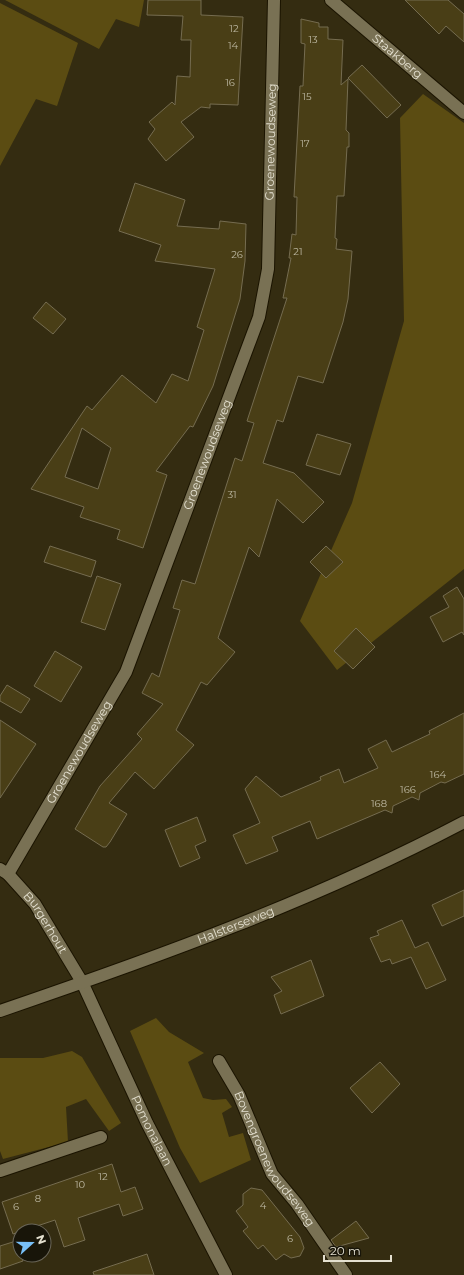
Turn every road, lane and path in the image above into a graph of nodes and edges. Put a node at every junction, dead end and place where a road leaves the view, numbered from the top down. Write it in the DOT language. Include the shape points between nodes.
graph roads {
  1 [pos="274,0"];
  2 [pos="331,0"];
  3 [pos="464,113"];
  4 [pos="464,822"];
  5 [pos="4,871"];
  6 [pos="82,982"];
  7 [pos="0,1011"];
  8 [pos="219,1061"];
  9 [pos="101,1138"];
  10 [pos="0,1171"];
  11 [pos="226,1275"];
  12 [pos="346,1275"];
  1 -- 5 [label="street, Groenewoudseweg" via="268,269 259,317 126,672"];
  2 -- 3 [label="street, Staakberg"];
  4 -- 6 [label="street, Halsterseweg" via="371,869 299,900 138,963"];
  5 -- 6 [label="street, Burgerhout" via="35,904"];
  6 -- 7 [label="street, Halsterseweg"];
  6 -- 11 [label="street, Pomonalaan" via="147,1123"];
  8 -- 12 [label="street, Bovengroenewoudseweg" via="240,1095 272,1174 297,1204"];
  9 -- 10 [label="street"];
}
